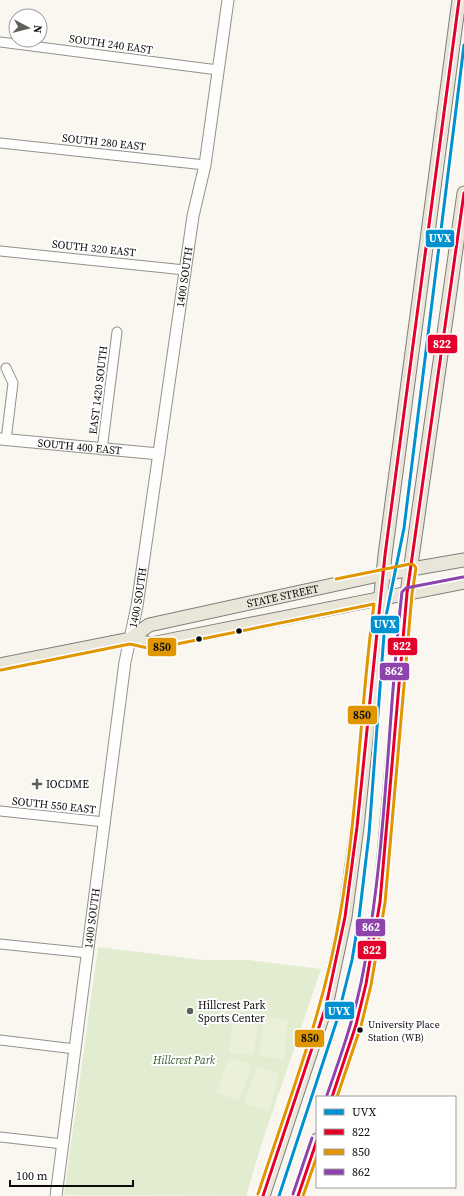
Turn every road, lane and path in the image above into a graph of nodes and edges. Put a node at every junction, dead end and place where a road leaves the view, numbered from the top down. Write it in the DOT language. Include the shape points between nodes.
graph roads {
  1 [pos="228,0"];
  2 [pos="459,0"];
  3 [pos="0,42"];
  4 [pos="218,70"];
  5 [pos="0,143"];
  6 [pos="205,165"];
  7 [pos="464,193"];
  8 [pos="0,251"];
  9 [pos="186,270"];
  10 [pos="117,332"];
  11 [pos="6,368"];
  12 [pos="3,440"];
  13 [pos="102,450"];
  14 [pos="159,454"];
  15 [pos="464,560"];
  16 [pos="411,569"];
  17 [pos="383,574"];
  18 [pos="464,582"];
  19 [pos="407,593"];
  20 [pos="380,598"];
  21 [pos="130,639"];
  22 [pos="0,665"];
  23 [pos="0,811"];
  24 [pos="105,822"];
  25 [pos="0,944"];
  26 [pos="88,953"];
  27 [pos="0,1040"];
  28 [pos="75,1049"];
  29 [pos="332,1096"];
  30 [pos="0,1137"];
  31 [pos="316,1143"];
  32 [pos="63,1144"];
  33 [pos="56,1196"];
  34 [pos="263,1196"];
  35 [pos="298,1196"];
  1 -- 4 [label="street, 1400 SOUTH"];
  2 -- 17 [label="main road"];
  3 -- 4 [label="street, SOUTH 240 EAST"];
  4 -- 6 [label="street, 1400 SOUTH"];
  5 -- 6 [label="street, SOUTH 280 EAST"];
  6 -- 9 [label="street, 1400 SOUTH" via="193,216"];
  7 -- 16 [label="main road"];
  8 -- 9 [label="street, SOUTH 320 EAST"];
  9 -- 14 [label="street, 1400 SOUTH"];
  10 -- 13 [label="street, EAST 1420 SOUTH"];
  11 -- 12 [label="street" via="13,383"];
  12 -- 13 [label="street, SOUTH 400 EAST"];
  13 -- 14 [label="street, SOUTH 400 EAST"];
  14 -- 21 [label="street, 1400 SOUTH"];
  15 -- 16 [label="main road, STATE STREET"];
  16 -- 17 [label="main road, STATE STREET"];
  16 -- 19 [label="main road"];
  17 -- 20 [label="main road"];
  17 -- 21 [label="main road, STATE STREET" via="148,626"];
  18 -- 19 [label="main road, STATE STREET"];
  19 -- 20 [label="main road, STATE STREET"];
  19 -- 29 [label="main road" via="380,902 356,1025"];
  20 -- 21 [label="main road, STATE STREET" via="151,644"];
  20 -- 34 [label="main road" via="357,827 345,917 326,1006"];
  21 -- 22 [label="main road, STATE STREET"];
  21 -- 24 [label="street, 1400 SOUTH"];
  23 -- 24 [label="street, SOUTH 550 EAST"];
  24 -- 26 [label="street, 1400 SOUTH"];
  25 -- 26 [label="street"];
  26 -- 28 [label="street, 1400 SOUTH"];
  27 -- 28 [label="street"];
  28 -- 32 [label="street, 1400 SOUTH"];
  30 -- 32 [label="street"];
  31 -- 35 [label="main road"];
  32 -- 33 [label="street, 1400 SOUTH"];
}
